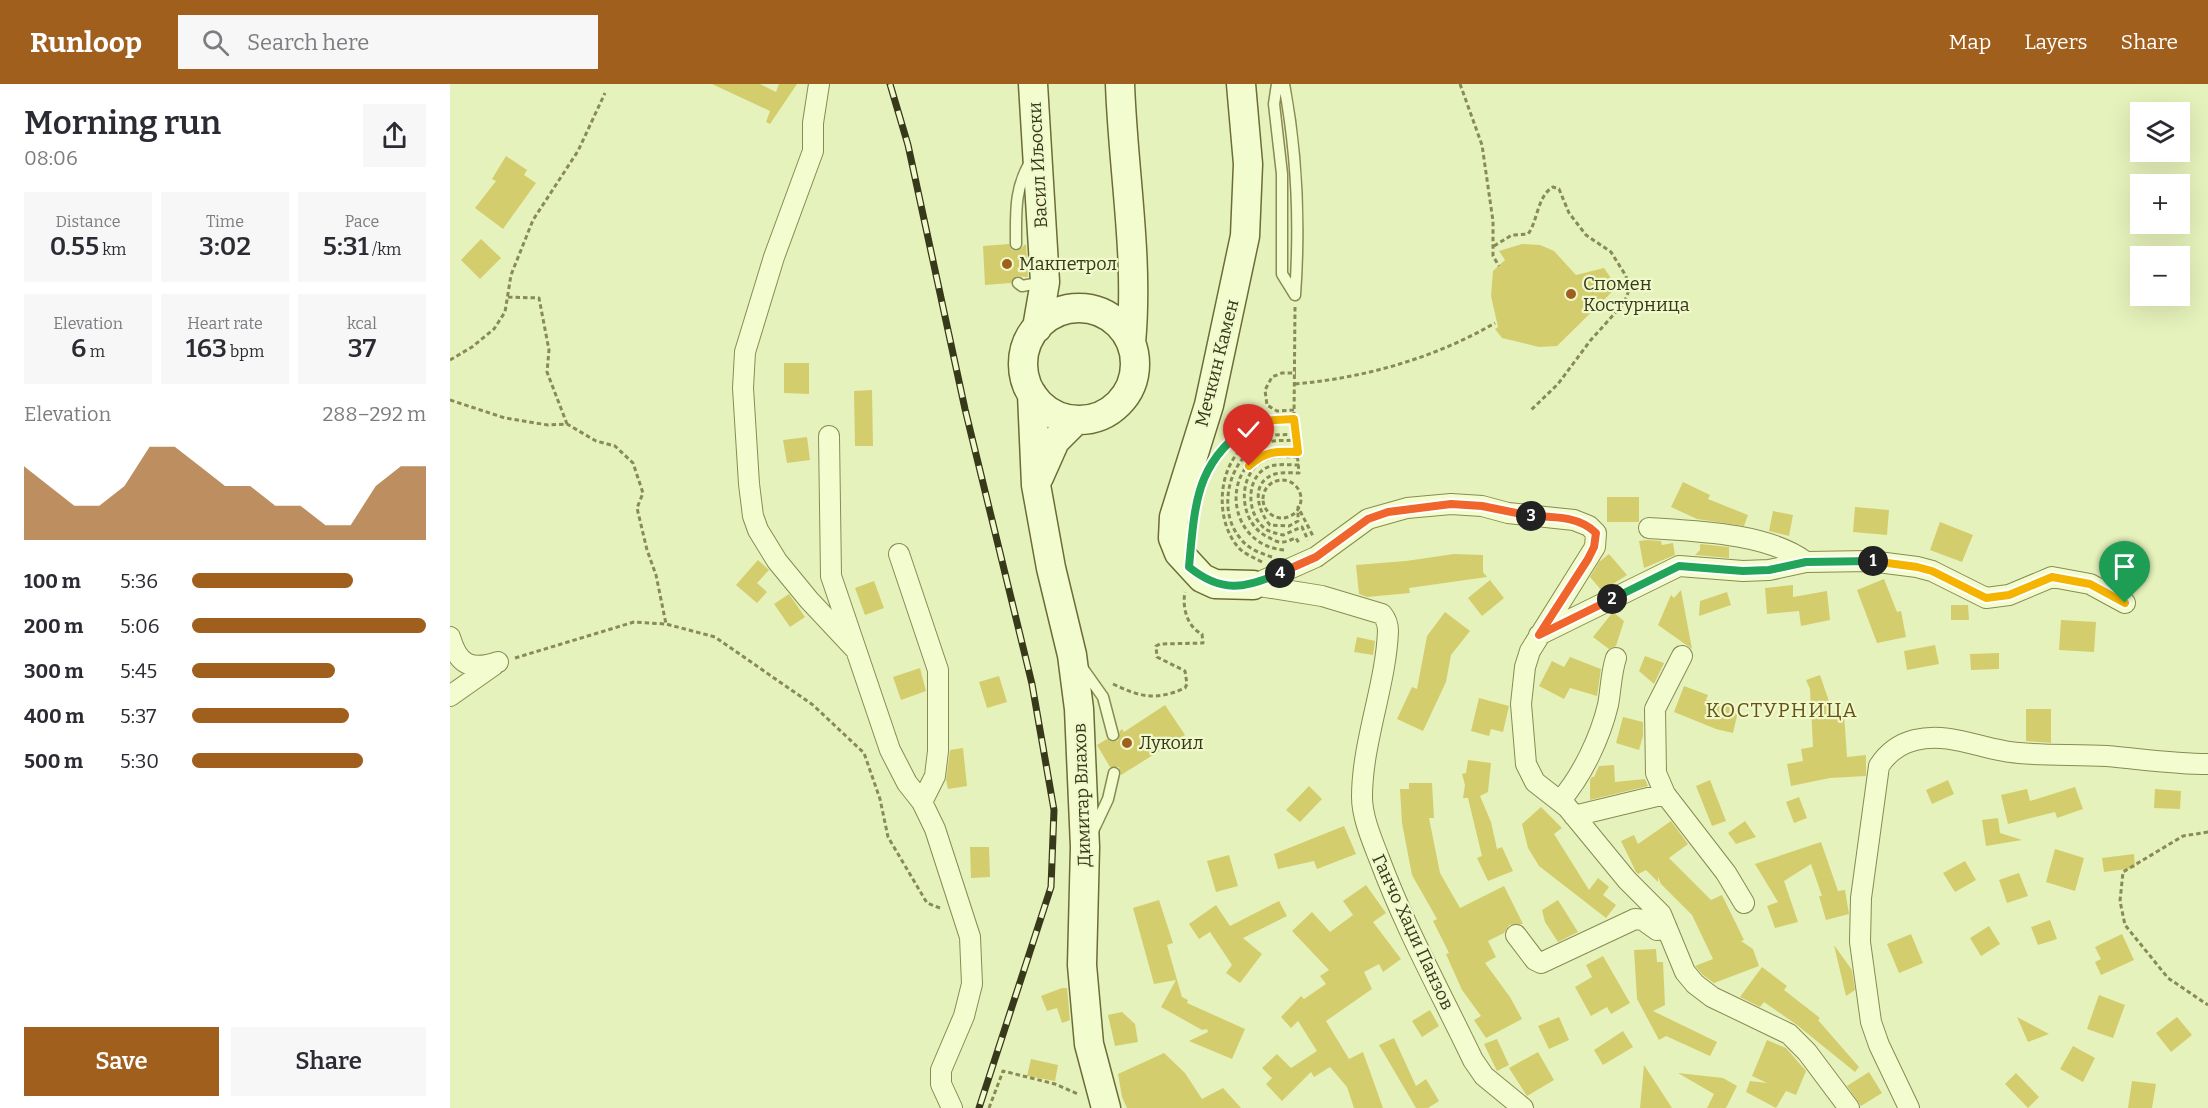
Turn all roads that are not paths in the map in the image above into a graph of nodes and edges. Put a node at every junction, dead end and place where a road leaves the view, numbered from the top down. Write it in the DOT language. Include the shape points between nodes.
graph roads {
  1 [pos="819,84"];
  2 [pos="1033,84"];
  3 [pos="1120,84"];
  4 [pos="1240,84"];
  5 [pos="1277,84"];
  6 [pos="1284,84"];
  7 [pos="1035,153"];
  8 [pos="1016,244"];
  9 [pos="1134,274"];
  10 [pos="1031,283"];
  11 [pos="1081,309"];
  12 [pos="1037,328"];
  13 [pos="1131,343"];
  14 [pos="1032,394"];
  15 [pos="1076,420"];
  16 [pos="829,436"];
  17 [pos="1036,485"];
  18 [pos="1649,528"];
  19 [pos="899,554"];
  20 [pos="1806,562"];
  21 [pos="1260,575"];
  22 [pos="2125,603"];
  23 [pos="1539,635"];
  24 [pos="450,637"];
  25 [pos="858,651"];
  26 [pos="1072,655"];
  27 [pos="1682,656"];
  28 [pos="1616,658"];
  29 [pos="450,696"];
  30 [pos="1113,735"];
  31 [pos="2208,764"];
  32 [pos="1114,773"];
  33 [pos="1665,794"];
  34 [pos="1560,801"];
  35 [pos="922,802"];
  36 [pos="1574,816"];
  37 [pos="1085,847"];
  38 [pos="1744,903"];
  39 [pos="1666,928"];
  40 [pos="1516,935"];
  41 [pos="1105,1107"];
  42 [pos="952,1108"];
  43 [pos="1523,1108"];
  44 [pos="1849,1108"];
  45 [pos="1909,1108"];
  1 -- 25 [label="street" via="813,151 745,352 743,388 749,484 758,531 777,561"];
  2 -- 7 [label="main road, Васил Иљоски"];
  3 -- 9 [label="main road"];
  4 -- 21 [label="main road, Мечкин Камен" via="1248,164 1245,236 1209,405 1174,517 1173,538 1189,567 1215,584"];
  5 -- 6 [label="lane" via="1274,104 1282,174 1282,274 1295,295 1299,244"];
  7 -- 8 [label="lane" via="1022,175 1016,198"];
  7 -- 10 [label="main road, Васил Иљоски"];
  9 -- 11 [label="main road" via="1125,291 1114,300"];
  9 -- 13 [label="main road"];
  10 -- 11 [label="main road"];
  10 -- 12 [label="main road, Васил Иљоски"];
  11 -- 12 [label="main road" via="1046,319"];
  11 -- 13 [label="main road" via="1109,317"];
  12 -- 14 [label="main road" via="1027,343 1023,360"];
  13 -- 15 [label="main road" via="1135,364 1131,387 1118,405 1099,416"];
  14 -- 15 [label="main road" via="1059,416"];
  14 -- 17 [label="main road, Димитар Влахов"];
  15 -- 17 [label="main road" via="1055,441"];
  16 -- 25 [label="street" via="831,576"];
  17 -- 26 [label="main road, Димитар Влахов"];
  18 -- 20 [label="street" via="1713,532 1782,547"];
  19 -- 35 [label="street" via="938,670 936,768"];
  20 -- 22 [label="street" via="1870,561 1917,567 1986,598 2009,595 2052,577 2090,584"];
  20 -- 23 [label="street" via="1743,571 1679,566"];
  21 -- 23 [label="street" via="1316,557 1368,519 1388,512 1451,504 1574,520 1596,533 1594,547"];
  21 -- 43 [label="street, Ганчо Хаџи Панзов" via="1382,614 1386,619 1386,651 1363,777 1362,800 1372,841 1392,893 1473,1060 1484,1076"];
  23 -- 34 [label="street" via="1530,651 1521,704 1526,764 1535,782"];
  24 -- 29 [label="street" via="465,663 485,666 498,662"];
  25 -- 35 [label="street" via="890,750"];
  26 -- 30 [label="lane" via="1106,705"];
  26 -- 37 [label="main road, Димитар Влахов" via="1079,709"];
  27 -- 33 [label="street" via="1655,709 1656,773"];
  28 -- 34 [label="street" via="1605,717 1574,786"];
  31 -- 45 [label="street" via="2019,753 1949,738 1916,740 1885,756 1879,766 1865,863 1860,942 1871,1022"];
  32 -- 37 [label="lane" via="1108,799"];
  33 -- 36 [label="street"];
  33 -- 38 [label="street"];
  34 -- 36 [label="street"];
  35 -- 42 [label="street" via="936,829 970,937 972,984 964,1016 941,1070 941,1084"];
  36 -- 39 [label="street" via="1660,914"];
  37 -- 41 [label="main road, Димитар Влахов" via="1083,976 1089,1044"];
  39 -- 40 [label="street" via="1657,930 1635,919 1541,963"];
  39 -- 44 [label="street" via="1685,972 1695,984 1712,997 1789,1034"];
}
